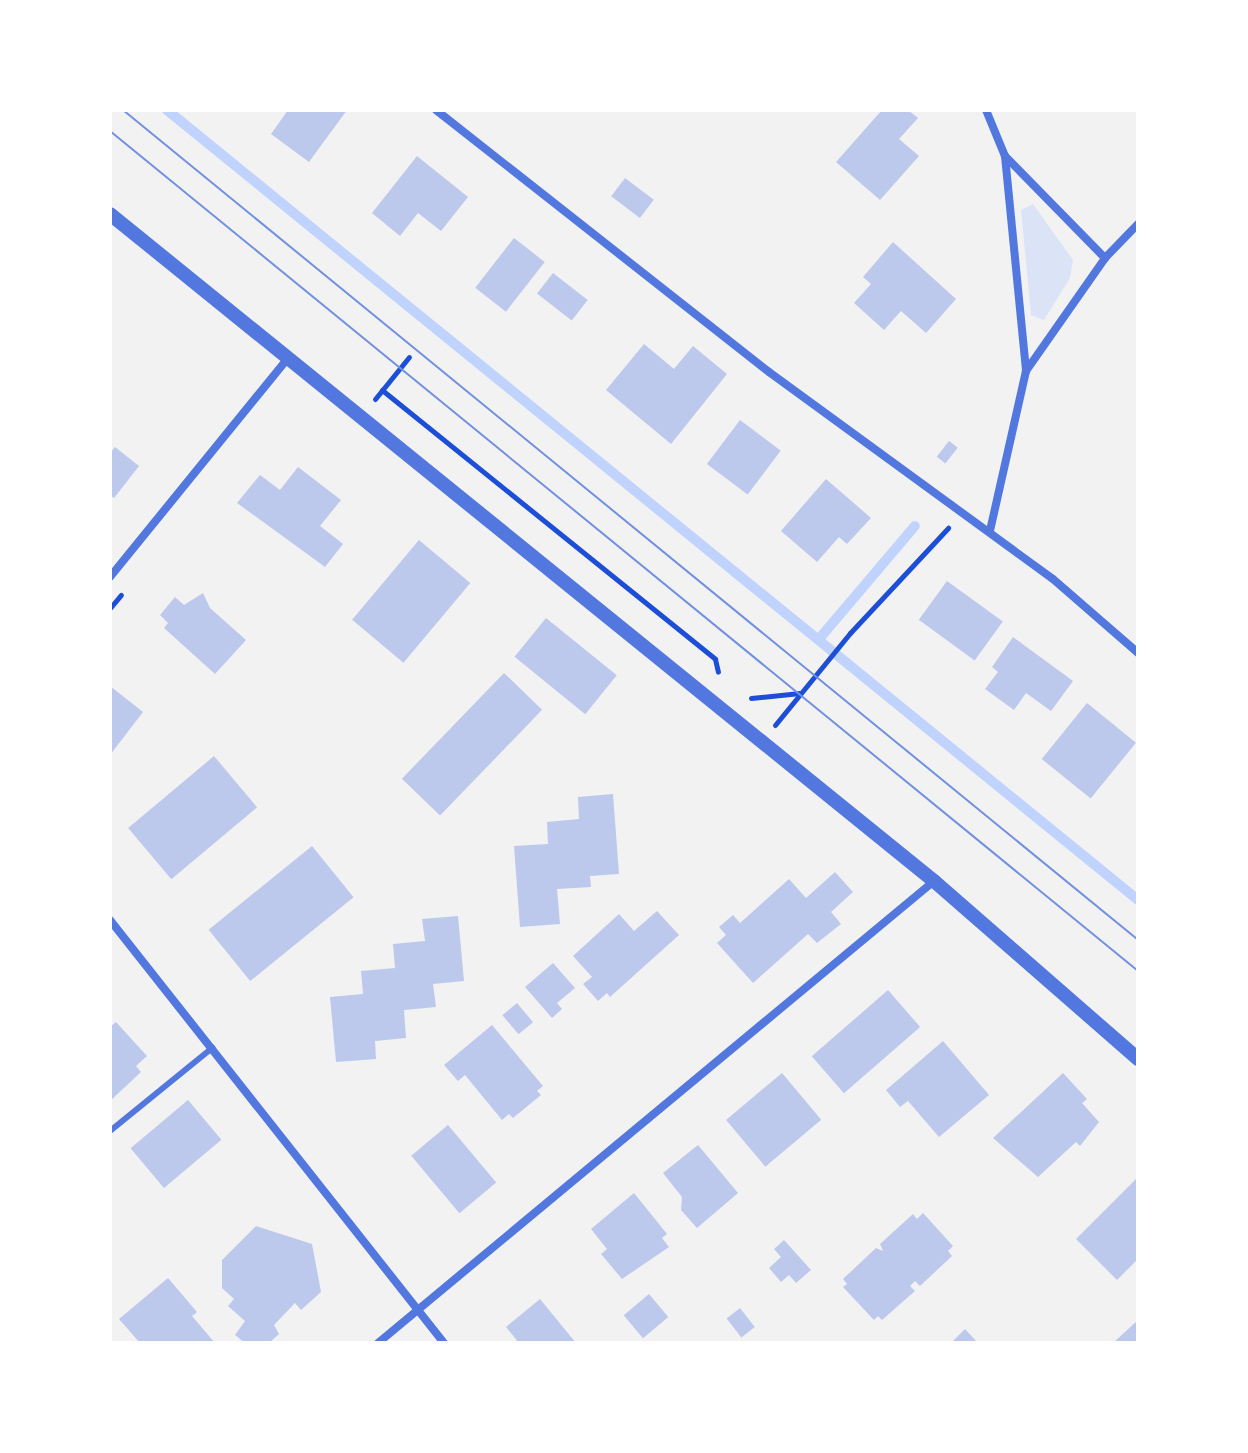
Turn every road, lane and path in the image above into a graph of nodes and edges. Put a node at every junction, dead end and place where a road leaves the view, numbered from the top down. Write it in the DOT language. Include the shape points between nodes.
graph roads {
  1 [pos="436,110"];
  2 [pos="986,110"];
  3 [pos="1005,156"];
  4 [pos="110,214"];
  5 [pos="1138,224"];
  6 [pos="1105,258"];
  7 [pos="288,358"];
  8 [pos="1026,371"];
  9 [pos="382,390"];
  10 [pos="962,511"];
  11 [pos="990,531"];
  12 [pos="110,577"];
  13 [pos="1137,650"];
  14 [pos="726,679"];
  15 [pos="800,693"];
  16 [pos="745,694"];
  17 [pos="762,742"];
  18 [pos="934,881"];
  19 [pos="110,920"];
  20 [pos="212,1048"];
  21 [pos="1138,1059"];
  22 [pos="110,1131"];
  23 [pos="417,1309"];
  24 [pos="378,1343"];
  25 [pos="444,1343"];
  1 -- 10 [label="street" via="769,372"];
  2 -- 3 [label="street"];
  3 -- 6 [label="street"];
  3 -- 8 [label="street"];
  4 -- 7 [label="street"];
  5 -- 6 [label="street"];
  6 -- 8 [label="street"];
  7 -- 12 [label="street"];
  7 -- 17 [label="street"];
  8 -- 11 [label="street"];
  9 -- 14 [label="path" via="715,659 716,671"];
  10 -- 11 [label="street"];
  10 -- 15 [label="path"];
  11 -- 13 [label="street"];
  15 -- 16 [label="path" via="755,701"];
  15 -- 17 [label="path"];
  17 -- 18 [label="street"];
  18 -- 21 [label="street"];
  18 -- 23 [label="street"];
  19 -- 20 [label="street"];
  20 -- 22 [label="lane"];
  20 -- 23 [label="street"];
  23 -- 24 [label="street"];
  23 -- 25 [label="street"];
}
